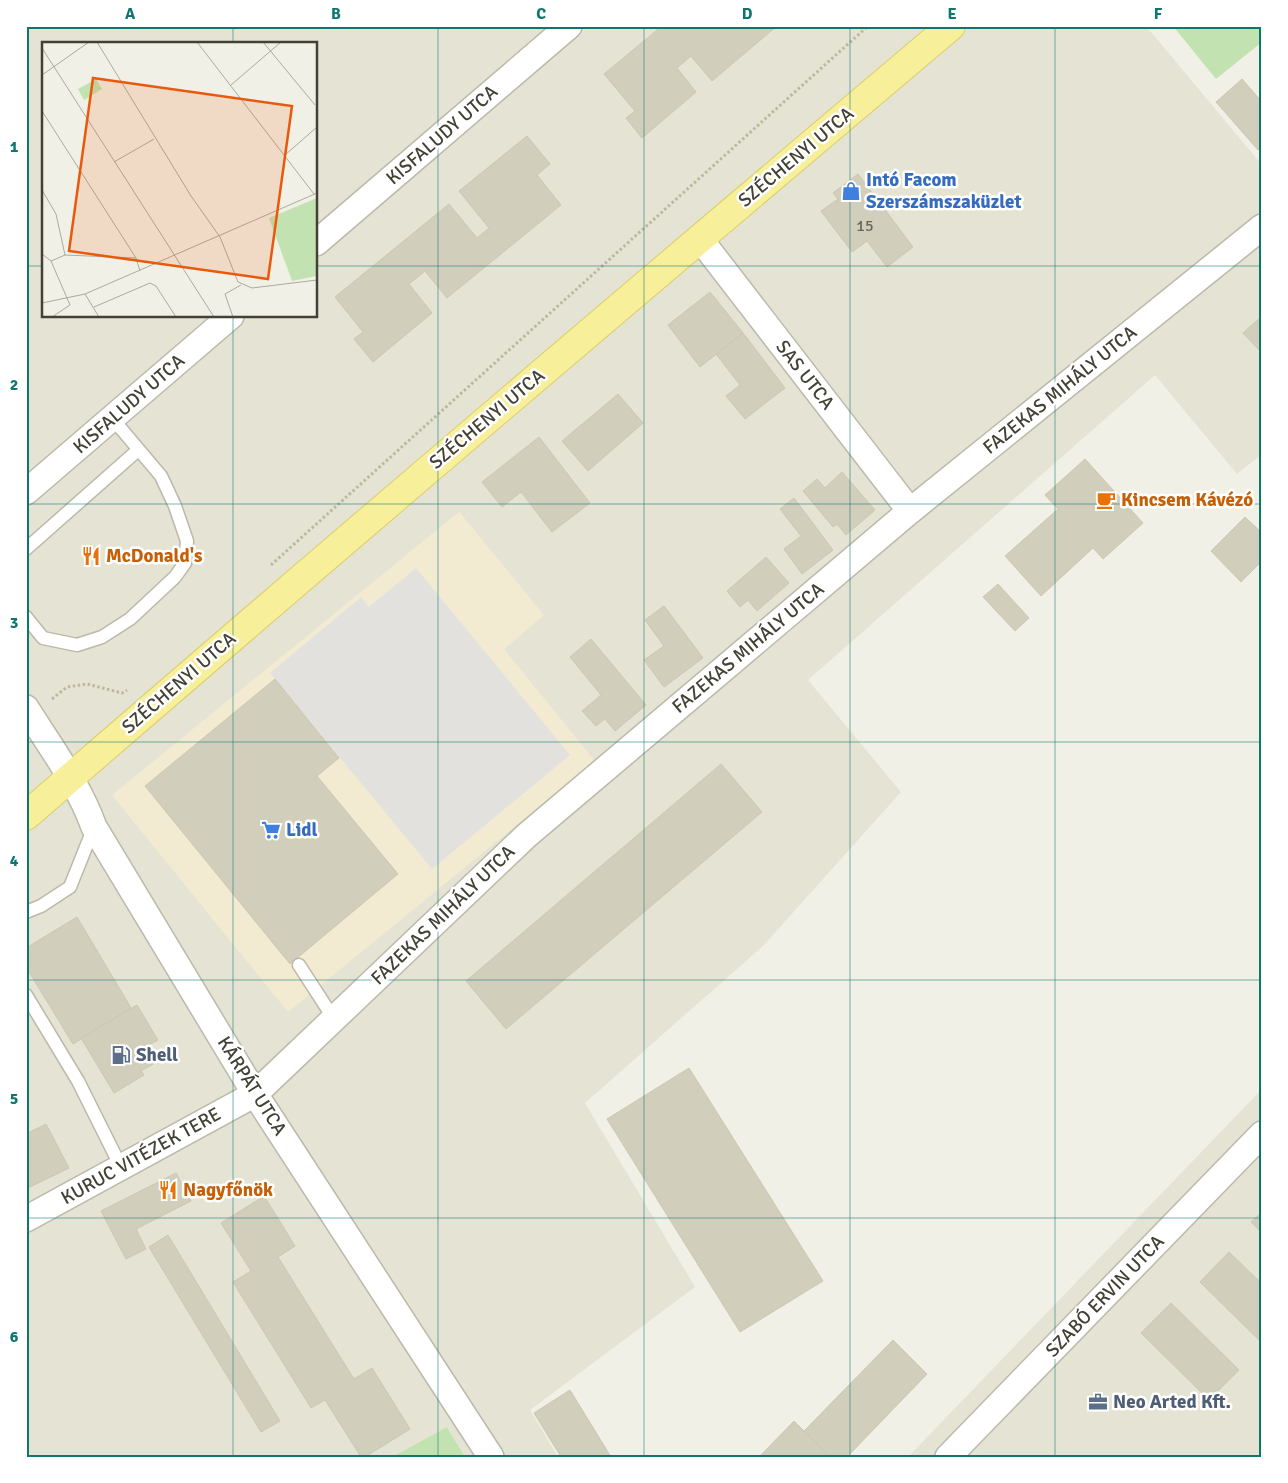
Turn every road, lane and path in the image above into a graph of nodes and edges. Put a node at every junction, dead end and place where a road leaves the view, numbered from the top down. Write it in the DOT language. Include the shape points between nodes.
graph roads {
  1 [pos="569,26"];
  2 [pos="868,26"];
  3 [pos="950,26"];
  4 [pos="1262,227"];
  5 [pos="700,238"];
  6 [pos="318,241"];
  7 [pos="229,318"];
  8 [pos="112,418"];
  9 [pos="138,450"];
  10 [pos="26,492"];
  11 [pos="910,511"];
  12 [pos="26,549"];
  13 [pos="265,570"];
  14 [pos="26,617"];
  15 [pos="134,686"];
  16 [pos="29,712"];
  17 [pos="70,778"];
  18 [pos="26,816"];
  19 [pos="94,827"];
  20 [pos="26,912"];
  21 [pos="299,965"];
  22 [pos="26,995"];
  23 [pos="334,1018"];
  24 [pos="255,1094"];
  25 [pos="1262,1134"];
  26 [pos="121,1166"];
  27 [pos="26,1219"];
  28 [pos="491,1457"];
  29 [pos="948,1457"];
  1 -- 6 [label="street, KISFALUDY UTCA"];
  2 -- 13 [label="path"];
  3 -- 5 [label="main road, SZÉCHENYI UTCA"];
  4 -- 11 [label="street, FAZEKAS MIHÁLY UTCA"];
  5 -- 11 [label="street, SAS UTCA"];
  5 -- 17 [label="main road, SZÉCHENYI UTCA"];
  7 -- 8 [label="street, KISFALUDY UTCA"];
  8 -- 9 [label="lane"];
  8 -- 10 [label="street, KISFALUDY UTCA"];
  9 -- 12 [label="lane"];
  9 -- 14 [label="lane" via="161,476 175,506 187,541 186,563 130,619 102,636 77,645 43,638"];
  11 -- 23 [label="street, FAZEKAS MIHÁLY UTCA" via="526,836"];
  15 -- 16 [label="path" via="122,693 87,684 67,686"];
  16 -- 17 [label="street, KÁRPÁT UTCA"];
  17 -- 18 [label="main road, SZÉCHENYI UTCA"];
  17 -- 19 [label="street, KÁRPÁT UTCA"];
  19 -- 20 [label="lane" via="70,887"];
  19 -- 24 [label="street, KÁRPÁT UTCA"];
  21 -- 23 [label="lane"];
  22 -- 26 [label="lane" via="78,1081"];
  23 -- 24 [label="street, FAZEKAS MIHÁLY UTCA"];
  24 -- 26 [label="street, KURUC VITÉZEK TERE"];
  24 -- 28 [label="street, KÁRPÁT UTCA"];
  25 -- 29 [label="street, SZABÓ ERVIN UTCA"];
  26 -- 27 [label="street, KURUC VITÉZEK TERE"];
}
